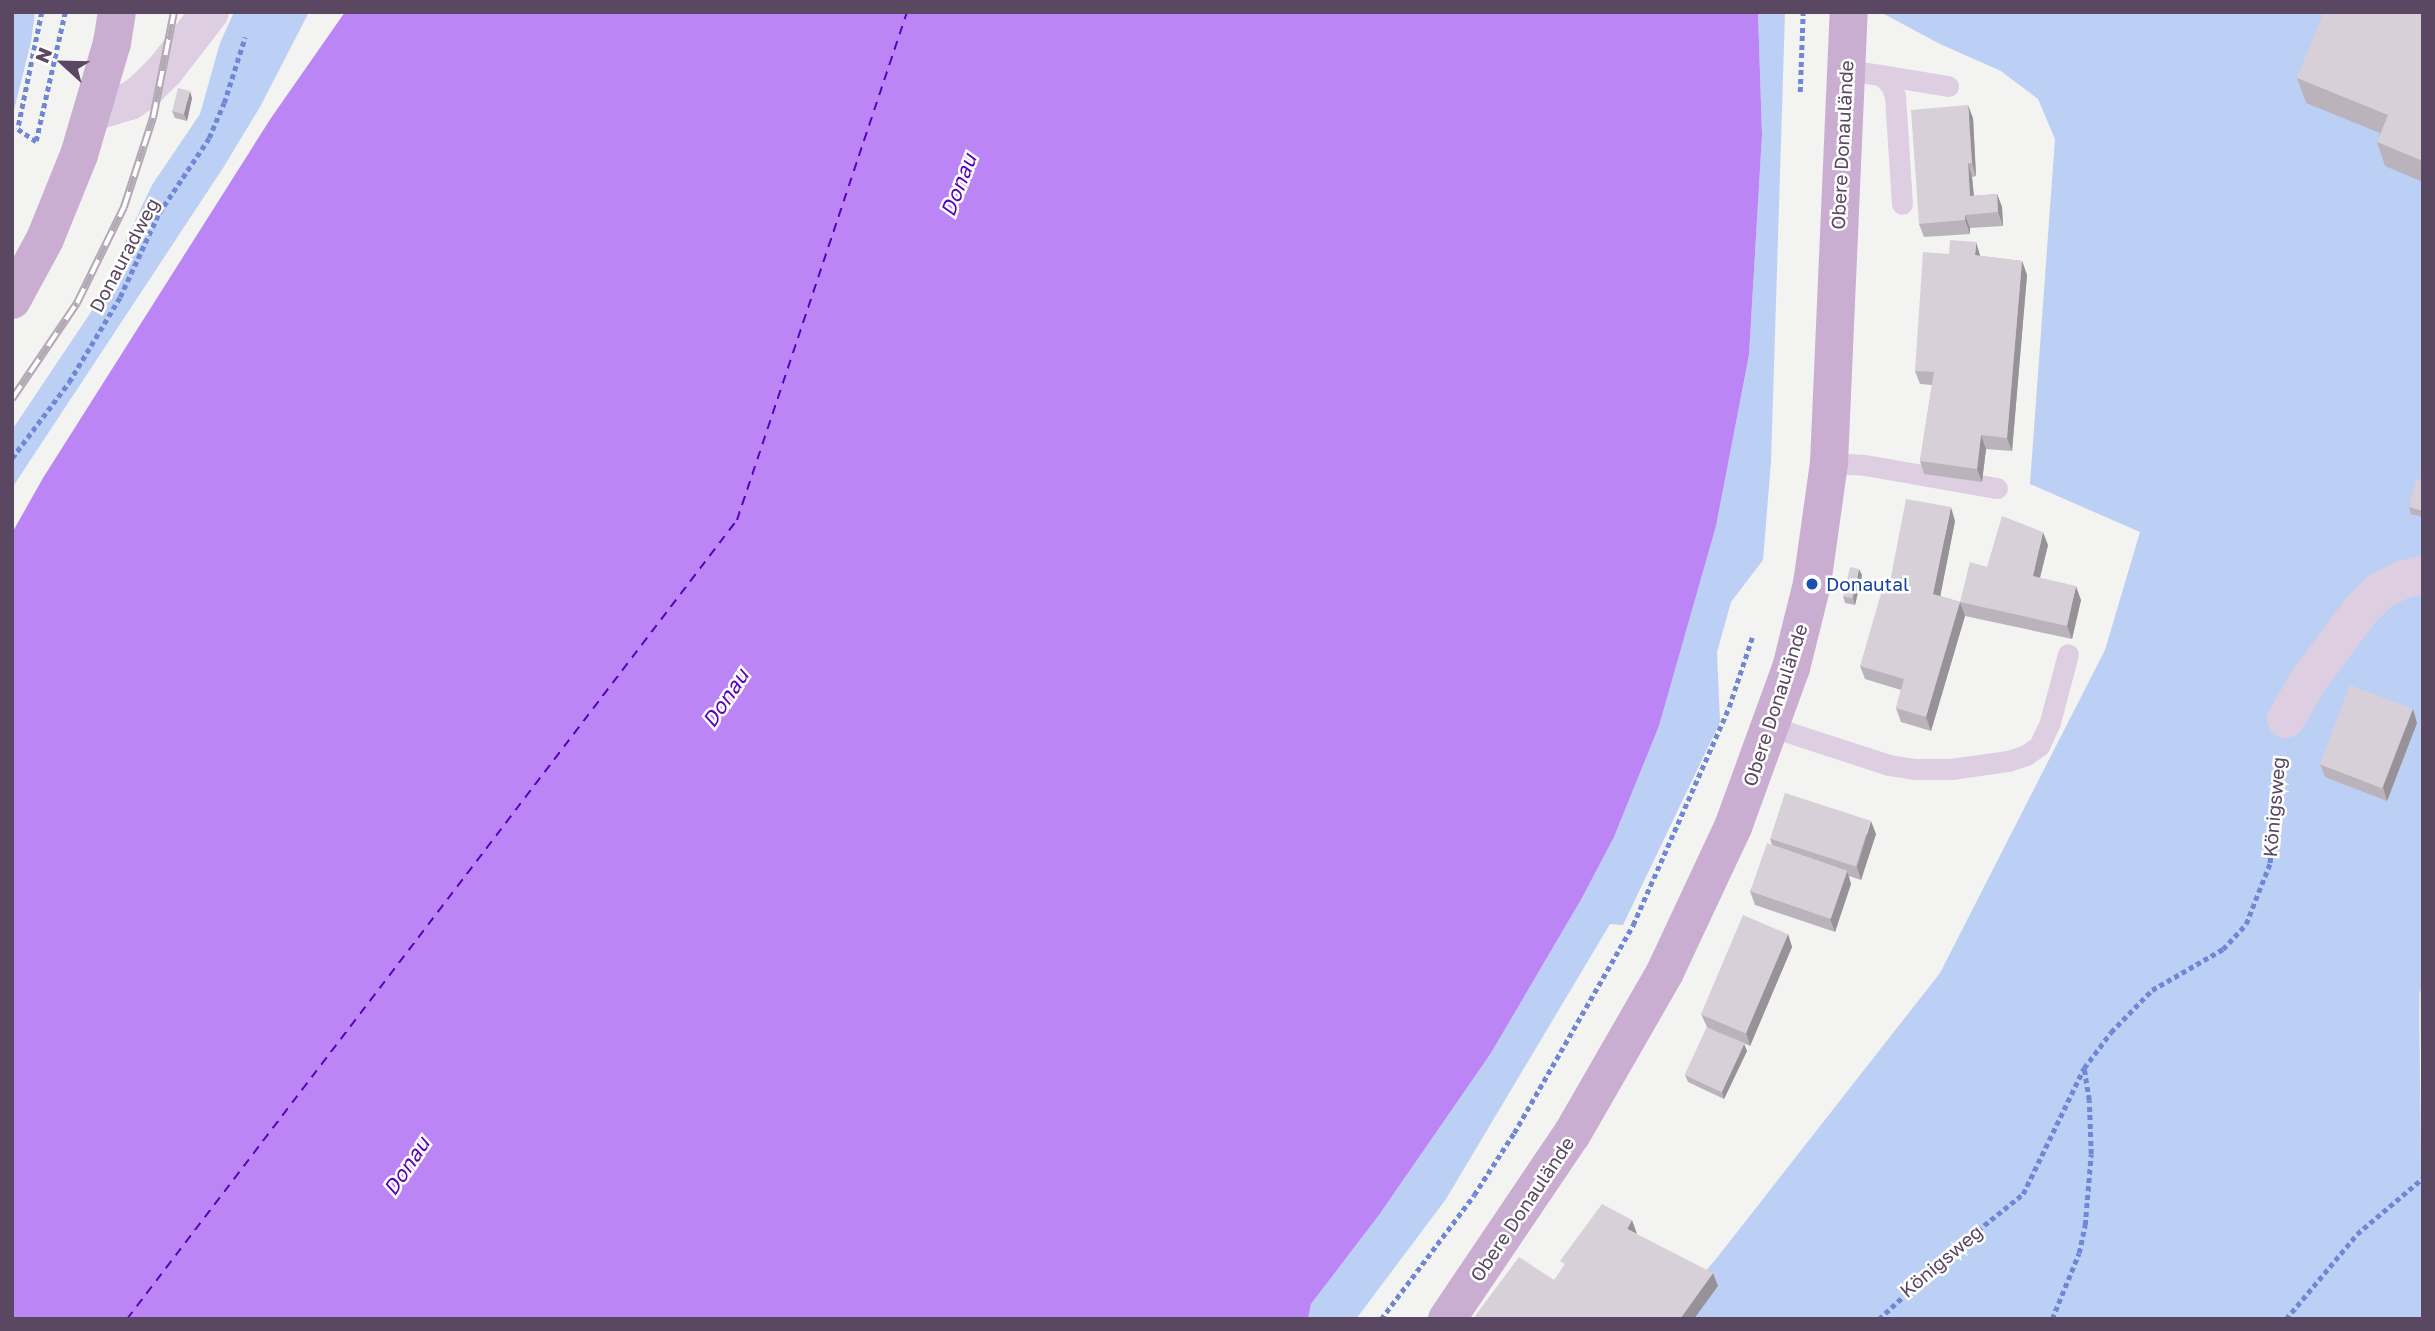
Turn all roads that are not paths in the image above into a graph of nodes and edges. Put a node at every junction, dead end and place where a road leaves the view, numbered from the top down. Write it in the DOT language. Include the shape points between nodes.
graph roads {
  1 [pos="117,12"];
  2 [pos="210,12"];
  3 [pos="1849,12"];
  4 [pos="1863,72"];
  5 [pos="1948,86"];
  6 [pos="93,112"];
  7 [pos="1902,204"];
  8 [pos="12,300"];
  9 [pos="1829,463"];
  10 [pos="1997,488"];
  11 [pos="2423,575"];
  12 [pos="2068,654"];
  13 [pos="2286,719"];
  14 [pos="1772,727"];
  15 [pos="1447,1319"];
  1 -- 6 [label="main road"];
  2 -- 6 [label="street" via="144,91 130,102"];
  3 -- 4 [label="main road, Obere Donaulände"];
  4 -- 5 [label="lane"];
  4 -- 7 [label="lane" via="1891,85 1895,96"];
  4 -- 9 [label="main road, Obere Donaulände"];
  6 -- 8 [label="main road" via="50,227"];
  9 -- 10 [label="lane"];
  9 -- 14 [label="main road, Obere Donaulände" via="1812,584"];
  11 -- 13 [label="street" via="2380,591 2360,611"];
  12 -- 14 [label="lane" via="2039,746 2008,761 1914,769"];
  14 -- 15 [label="main road, Obere Donaulände" via="1705,890 1621,1052 1565,1146"];
}
